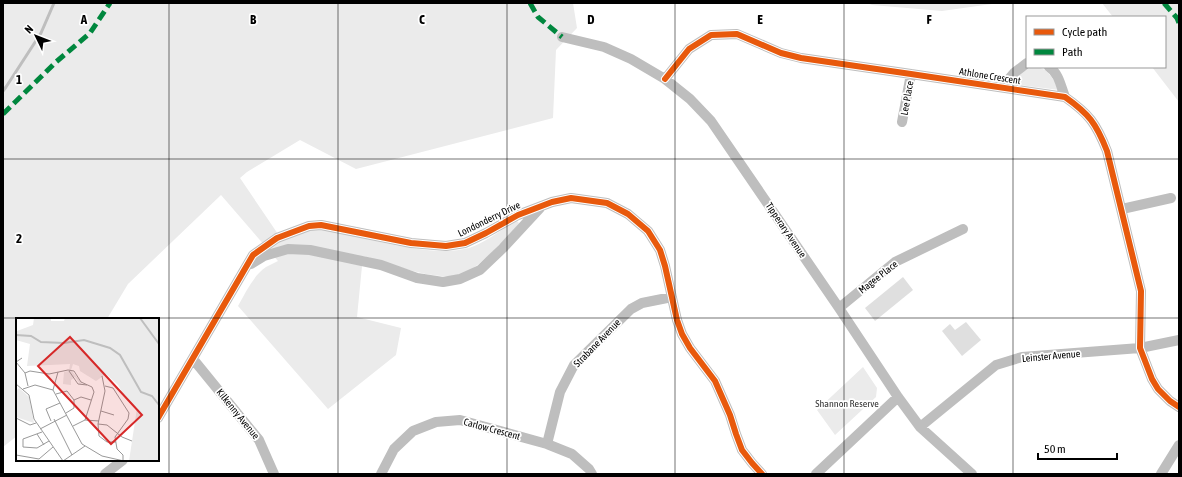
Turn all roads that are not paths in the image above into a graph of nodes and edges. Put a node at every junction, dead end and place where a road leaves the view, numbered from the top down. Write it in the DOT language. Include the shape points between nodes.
graph roads {
  1 [pos="562,37"];
  2 [pos="1026,64"];
  3 [pos="1051,68"];
  4 [pos="911,74"];
  5 [pos="665,79"];
  6 [pos="1002,87"];
  7 [pos="1065,98"];
  8 [pos="902,122"];
  9 [pos="1171,198"];
  10 [pos="542,206"];
  11 [pos="1122,209"];
  12 [pos="963,229"];
  13 [pos="246,267"];
  14 [pos="672,297"];
  15 [pos="839,308"];
  16 [pos="1179,340"];
  17 [pos="1140,348"];
  18 [pos="193,359"];
  19 [pos="898,397"];
  20 [pos="1179,407"];
  21 [pos="159,416"];
  22 [pos="920,427"];
  23 [pos="546,444"];
  24 [pos="1179,444"];
  25 [pos="122,461"];
  26 [pos="105,474"];
  27 [pos="274,474"];
  28 [pos="381,474"];
  29 [pos="592,474"];
  30 [pos="762,474"];
  31 [pos="816,474"];
  32 [pos="972,474"];
  33 [pos="1161,474"];
  1 -- 5 [label="street, Tipperary Avenue" via="604,47"];
  2 -- 6 [label="street"];
  3 -- 7 [label="street" via="1058,78"];
  4 -- 5 [label="street, Athlone Crescent" via="801,58 737,34 711,35 689,49"];
  4 -- 6 [label="street, Athlone Crescent"];
  4 -- 8 [label="street, Lee Place"];
  5 -- 15 [label="street, Tipperary Avenue" via="711,120"];
  6 -- 7 [label="street, Athlone Crescent"];
  7 -- 11 [label="street, Athlone Crescent" via="1090,118 1100,132"];
  9 -- 11 [label="street"];
  10 -- 13 [label="street, Londonderry Drive" via="518,215 465,243 446,246 412,243 321,225 309,226 277,238 253,255"];
  10 -- 13 [label="street, Londonderry Drive" via="480,270 460,279 443,282 417,278 381,266 310,250 288,249 264,256"];
  10 -- 14 [label="street, Londonderry Drive" via="571,198 582,199 607,203 628,214 648,231 660,250"];
  11 -- 17 [label="street, Athlone Crescent" via="1141,291"];
  12 -- 15 [label="street, Magee Place" via="895,262"];
  13 -- 18 [label="street, Londonderry Drive"];
  14 -- 23 [label="street, Strabane Avenue" via="642,303 631,309 574,364 560,392"];
  14 -- 30 [label="street, Londonderry Drive" via="682,334 715,381 742,450"];
  15 -- 19 [label="street, Tipperary Avenue"];
  16 -- 17 [label="street, Leinster Avenue"];
  17 -- 20 [label="street" via="1158,389"];
  17 -- 22 [label="street, Leinster Avenue" via="1022,358 996,365"];
  18 -- 21 [label="street, Londonderry Drive"];
  18 -- 27 [label="street, Kilkenny Avenue" via="259,440"];
  19 -- 22 [label="street, Tipperary Avenue"];
  19 -- 31 [label="street"];
  22 -- 32 [label="street, Tipperary Avenue"];
  23 -- 28 [label="street, Carlow Crescent" via="460,420 436,422 412,431 394,449"];
  23 -- 29 [label="street, Carlow Crescent" via="572,454 589,468"];
  24 -- 33 [label="street"];
  25 -- 26 [label="street"];
}
